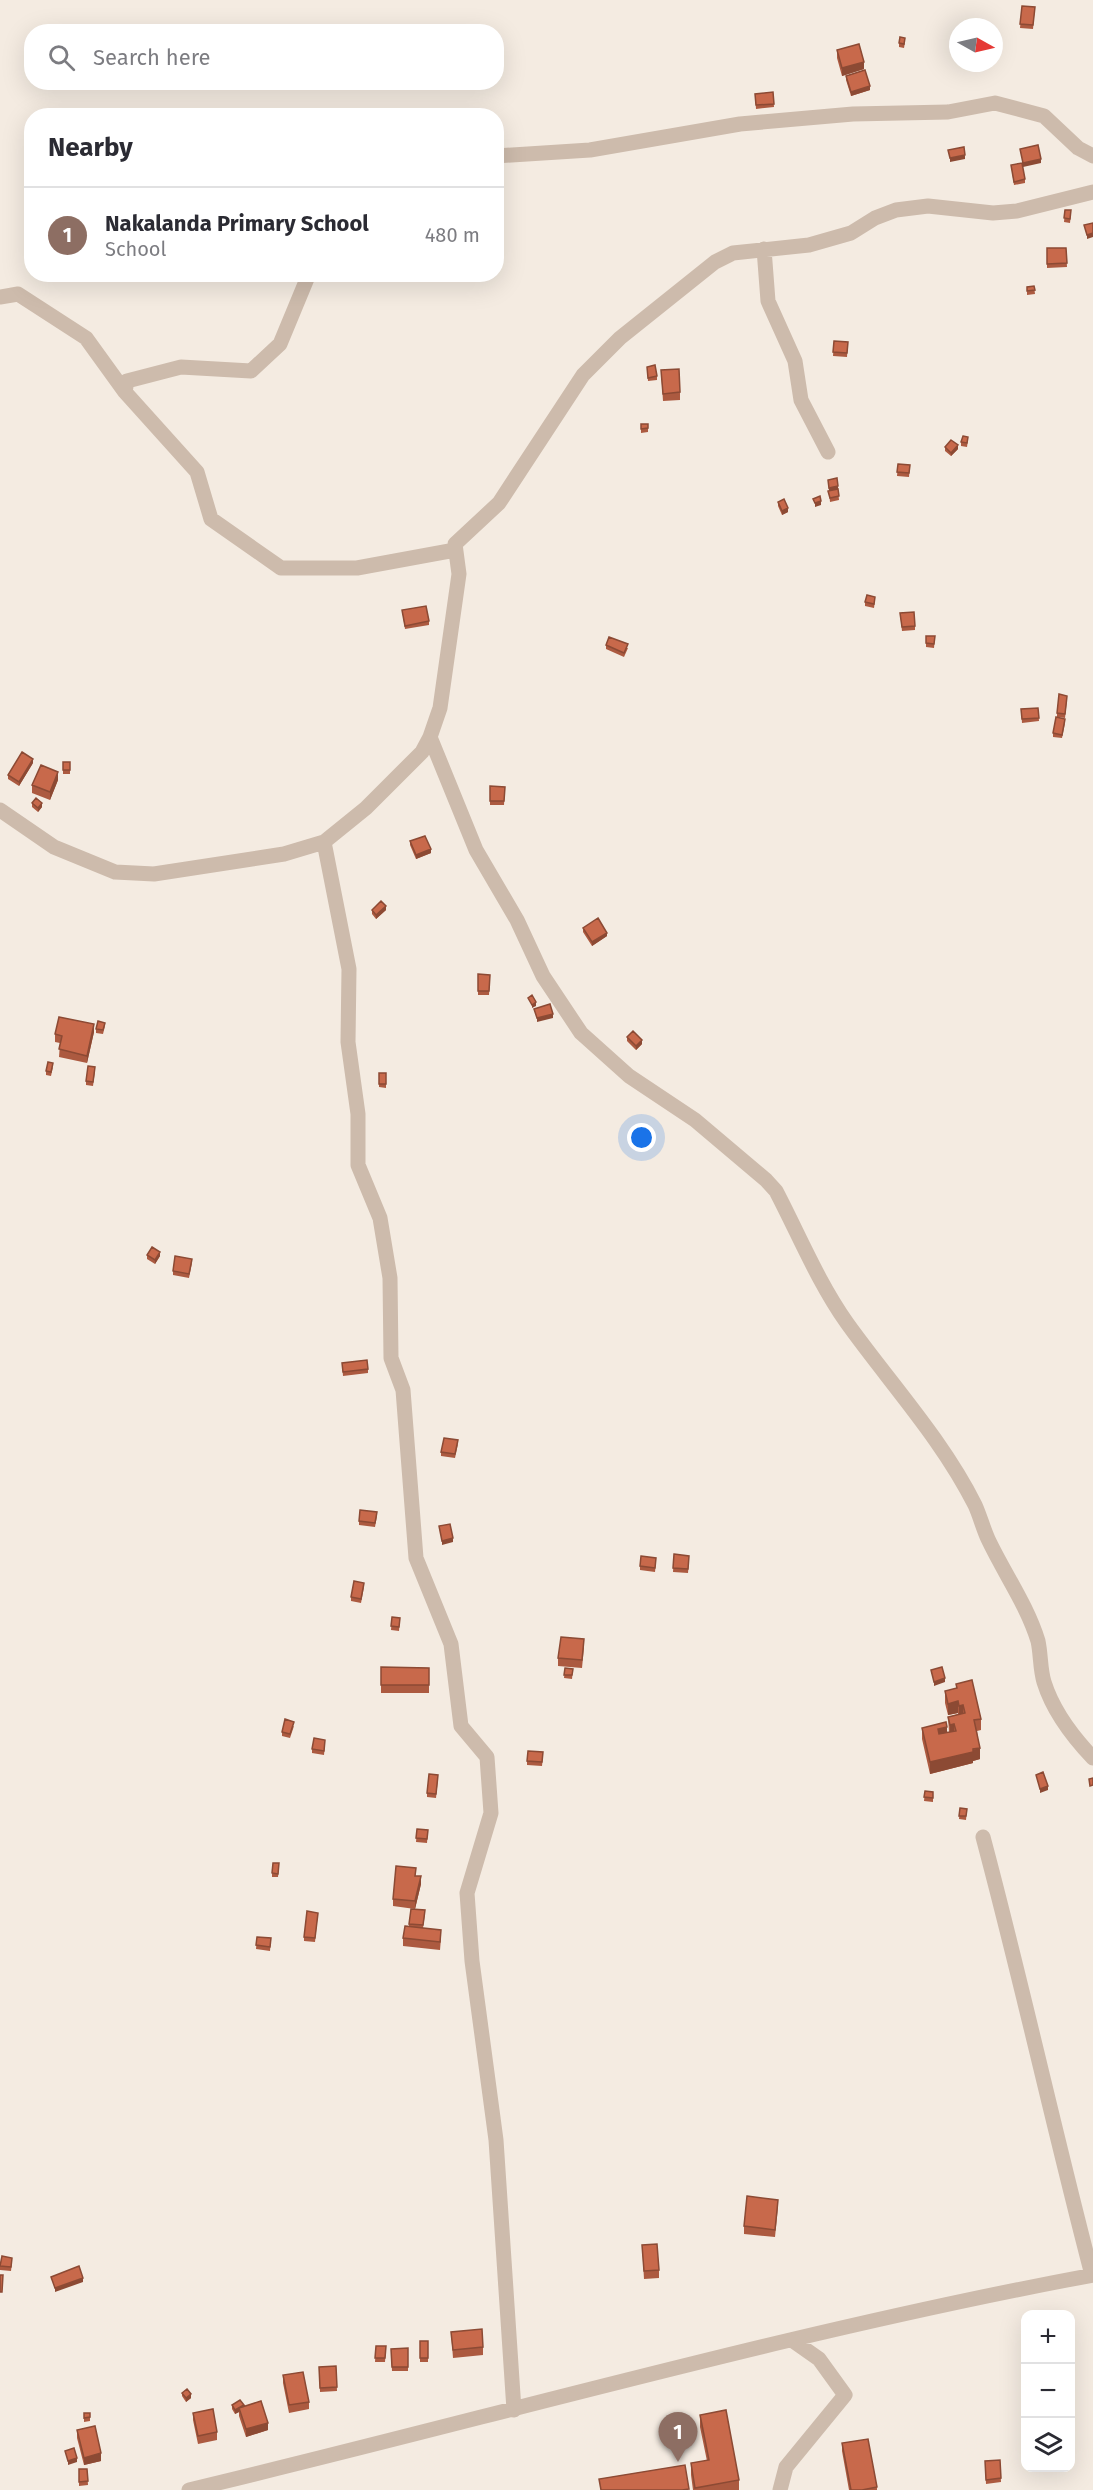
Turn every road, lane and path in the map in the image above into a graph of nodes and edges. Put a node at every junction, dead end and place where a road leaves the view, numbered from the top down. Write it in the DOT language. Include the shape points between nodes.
graph roads {
  1 [pos="504,155"];
  2 [pos="1093,156"];
  3 [pos="1093,192"];
  4 [pos="764,249"];
  5 [pos="306,282"];
  6 [pos="0,297"];
  7 [pos="125,392"];
  8 [pos="828,452"];
  9 [pos="455,550"];
  10 [pos="430,737"];
  11 [pos="0,810"];
  12 [pos="324,842"];
  13 [pos="1093,1758"];
  14 [pos="983,1837"];
  15 [pos="1093,2275"];
  16 [pos="792,2340"];
  17 [pos="514,2410"];
  18 [pos="189,2490"];
  19 [pos="780,2490"];
  1 -- 2 [label="street" via="590,150 740,124 853,114 948,112 995,103 1044,116 1078,148"];
  3 -- 4 [label="street" via="1017,212 928,206 896,210 851,233 809,245"];
  4 -- 8 [label="street" via="768,301 795,361 801,400"];
  4 -- 9 [label="street" via="733,253 715,262 620,338 583,375 513,484 499,503 460,537"];
  5 -- 7 [label="street" via="280,344 251,371 182,367 127,381"];
  6 -- 7 [label="street" via="18,294 86,338"];
  7 -- 9 [label="street" via="197,472 211,519 281,568 357,568"];
  9 -- 10 [label="street" via="459,574 440,708"];
  10 -- 12 [label="street" via="422,752 366,808"];
  10 -- 13 [label="street" via="476,850 517,920 543,976 581,1033 629,1076 695,1120 776,1191 821,1281 975,1505 1038,1641 1044,1681 1054,1708"];
  11 -- 12 [label="street" via="54,847 115,872 154,874 284,854"];
  12 -- 17 [label="street" via="349,969 348,1042 358,1114 358,1165 380,1218 390,1278 391,1358 403,1390 416,1557 452,1644 461,1726 487,1757 491,1813 467,1893 495,2140"];
  14 -- 15 [label="street"];
  15 -- 16 [label="street"];
  16 -- 17 [label="street"];
  16 -- 19 [label="street" via="819,2359 844,2395 786,2467"];
  17 -- 18 [label="street"];
}
